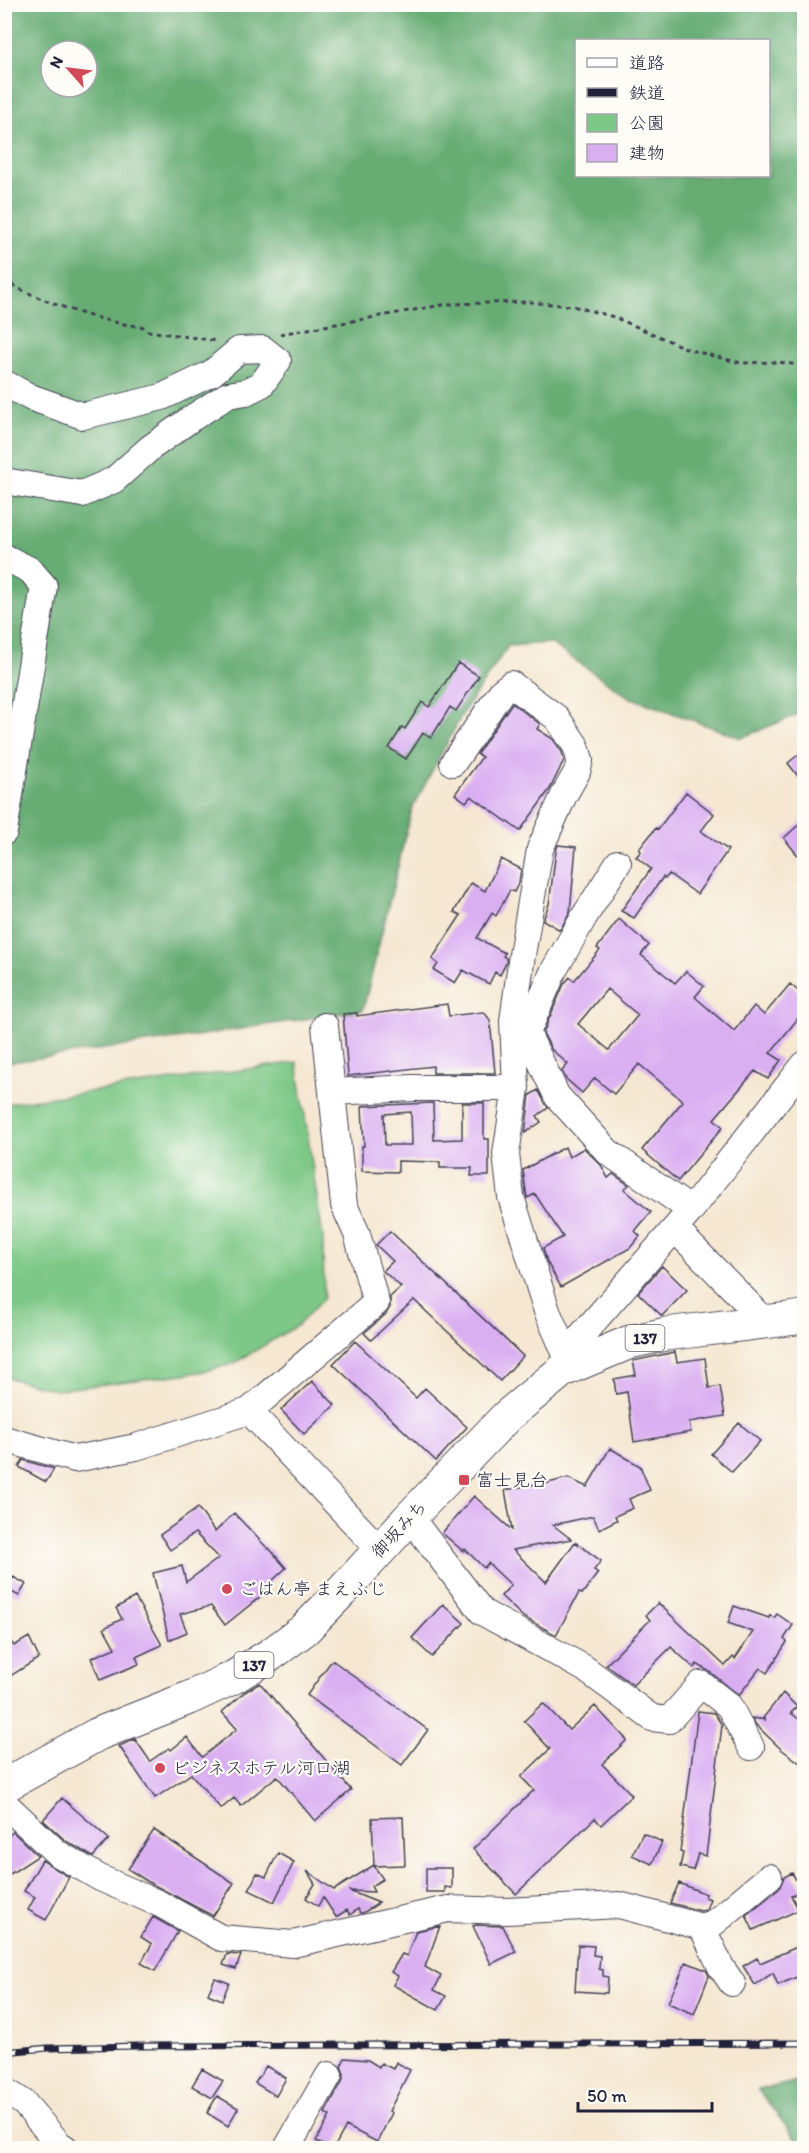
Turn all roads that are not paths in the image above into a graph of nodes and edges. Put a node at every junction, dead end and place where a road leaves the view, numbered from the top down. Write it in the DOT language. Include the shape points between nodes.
graph roads {
  1 [pos="4,383"];
  2 [pos="4,481"];
  3 [pos="4,556"];
  4 [pos="453,763"];
  5 [pos="4,832"];
  6 [pos="618,863"];
  7 [pos="324,1026"];
  8 [pos="804,1065"];
  9 [pos="516,1088"];
  10 [pos="332,1092"];
  11 [pos="683,1219"];
  12 [pos="804,1317"];
  13 [pos="766,1322"];
  14 [pos="571,1366"];
  15 [pos="249,1411"];
  16 [pos="4,1439"];
  17 [pos="410,1517"];
  18 [pos="380,1550"];
  19 [pos="751,1747"];
  20 [pos="4,1786"];
  21 [pos="4,1803"];
  22 [pos="769,1877"];
  23 [pos="702,1927"];
  24 [pos="732,1983"];
  25 [pos="329,2075"];
  26 [pos="4,2090"];
  27 [pos="294,2146"];
  28 [pos="65,2148"];
  1 -- 2 [label="street" via="83,416 162,397 212,373 239,350 263,349 278,361 262,384 228,395 150,448 114,480 82,494"];
  3 -- 5 [label="street" via="30,570 44,586"];
  4 -- 9 [label="street" via="502,691 511,684 557,718 576,746 580,760 540,849 513,1021"];
  6 -- 11 [label="street" via="553,972 527,1033 557,1096 608,1152"];
  7 -- 10 [label="street"];
  8 -- 11 [label="street"];
  9 -- 10 [label="street"];
  9 -- 14 [label="street" via="506,1154 511,1197 547,1311"];
  10 -- 15 [label="street" via="344,1205 357,1234 376,1303"];
  11 -- 13 [label="street"];
  11 -- 14 [label="street" via="581,1336"];
  12 -- 13 [label="highway, 御坂みち / 137"];
  13 -- 14 [label="highway, 御坂みち / 137" via="630,1342"];
  14 -- 17 [label="highway, 御坂みち / 137" via="507,1416"];
  15 -- 16 [label="street" via="136,1447 75,1459"];
  15 -- 18 [label="street"];
  17 -- 18 [label="highway, 御坂みち / 137"];
  17 -- 19 [label="street" via="482,1612 584,1668 652,1718 669,1720 701,1683 729,1706"];
  18 -- 20 [label="highway, 御坂みち / 137" via="304,1630 270,1655 189,1698 98,1734"];
  21 -- 23 [label="street" via="57,1853 221,1938 293,1944 448,1909 507,1911 619,1905"];
  22 -- 23 [label="street" via="715,1922"];
  23 -- 24 [label="street"];
  25 -- 27 [label="street"];
  26 -- 28 [label="street" via="24,2103"];
}
